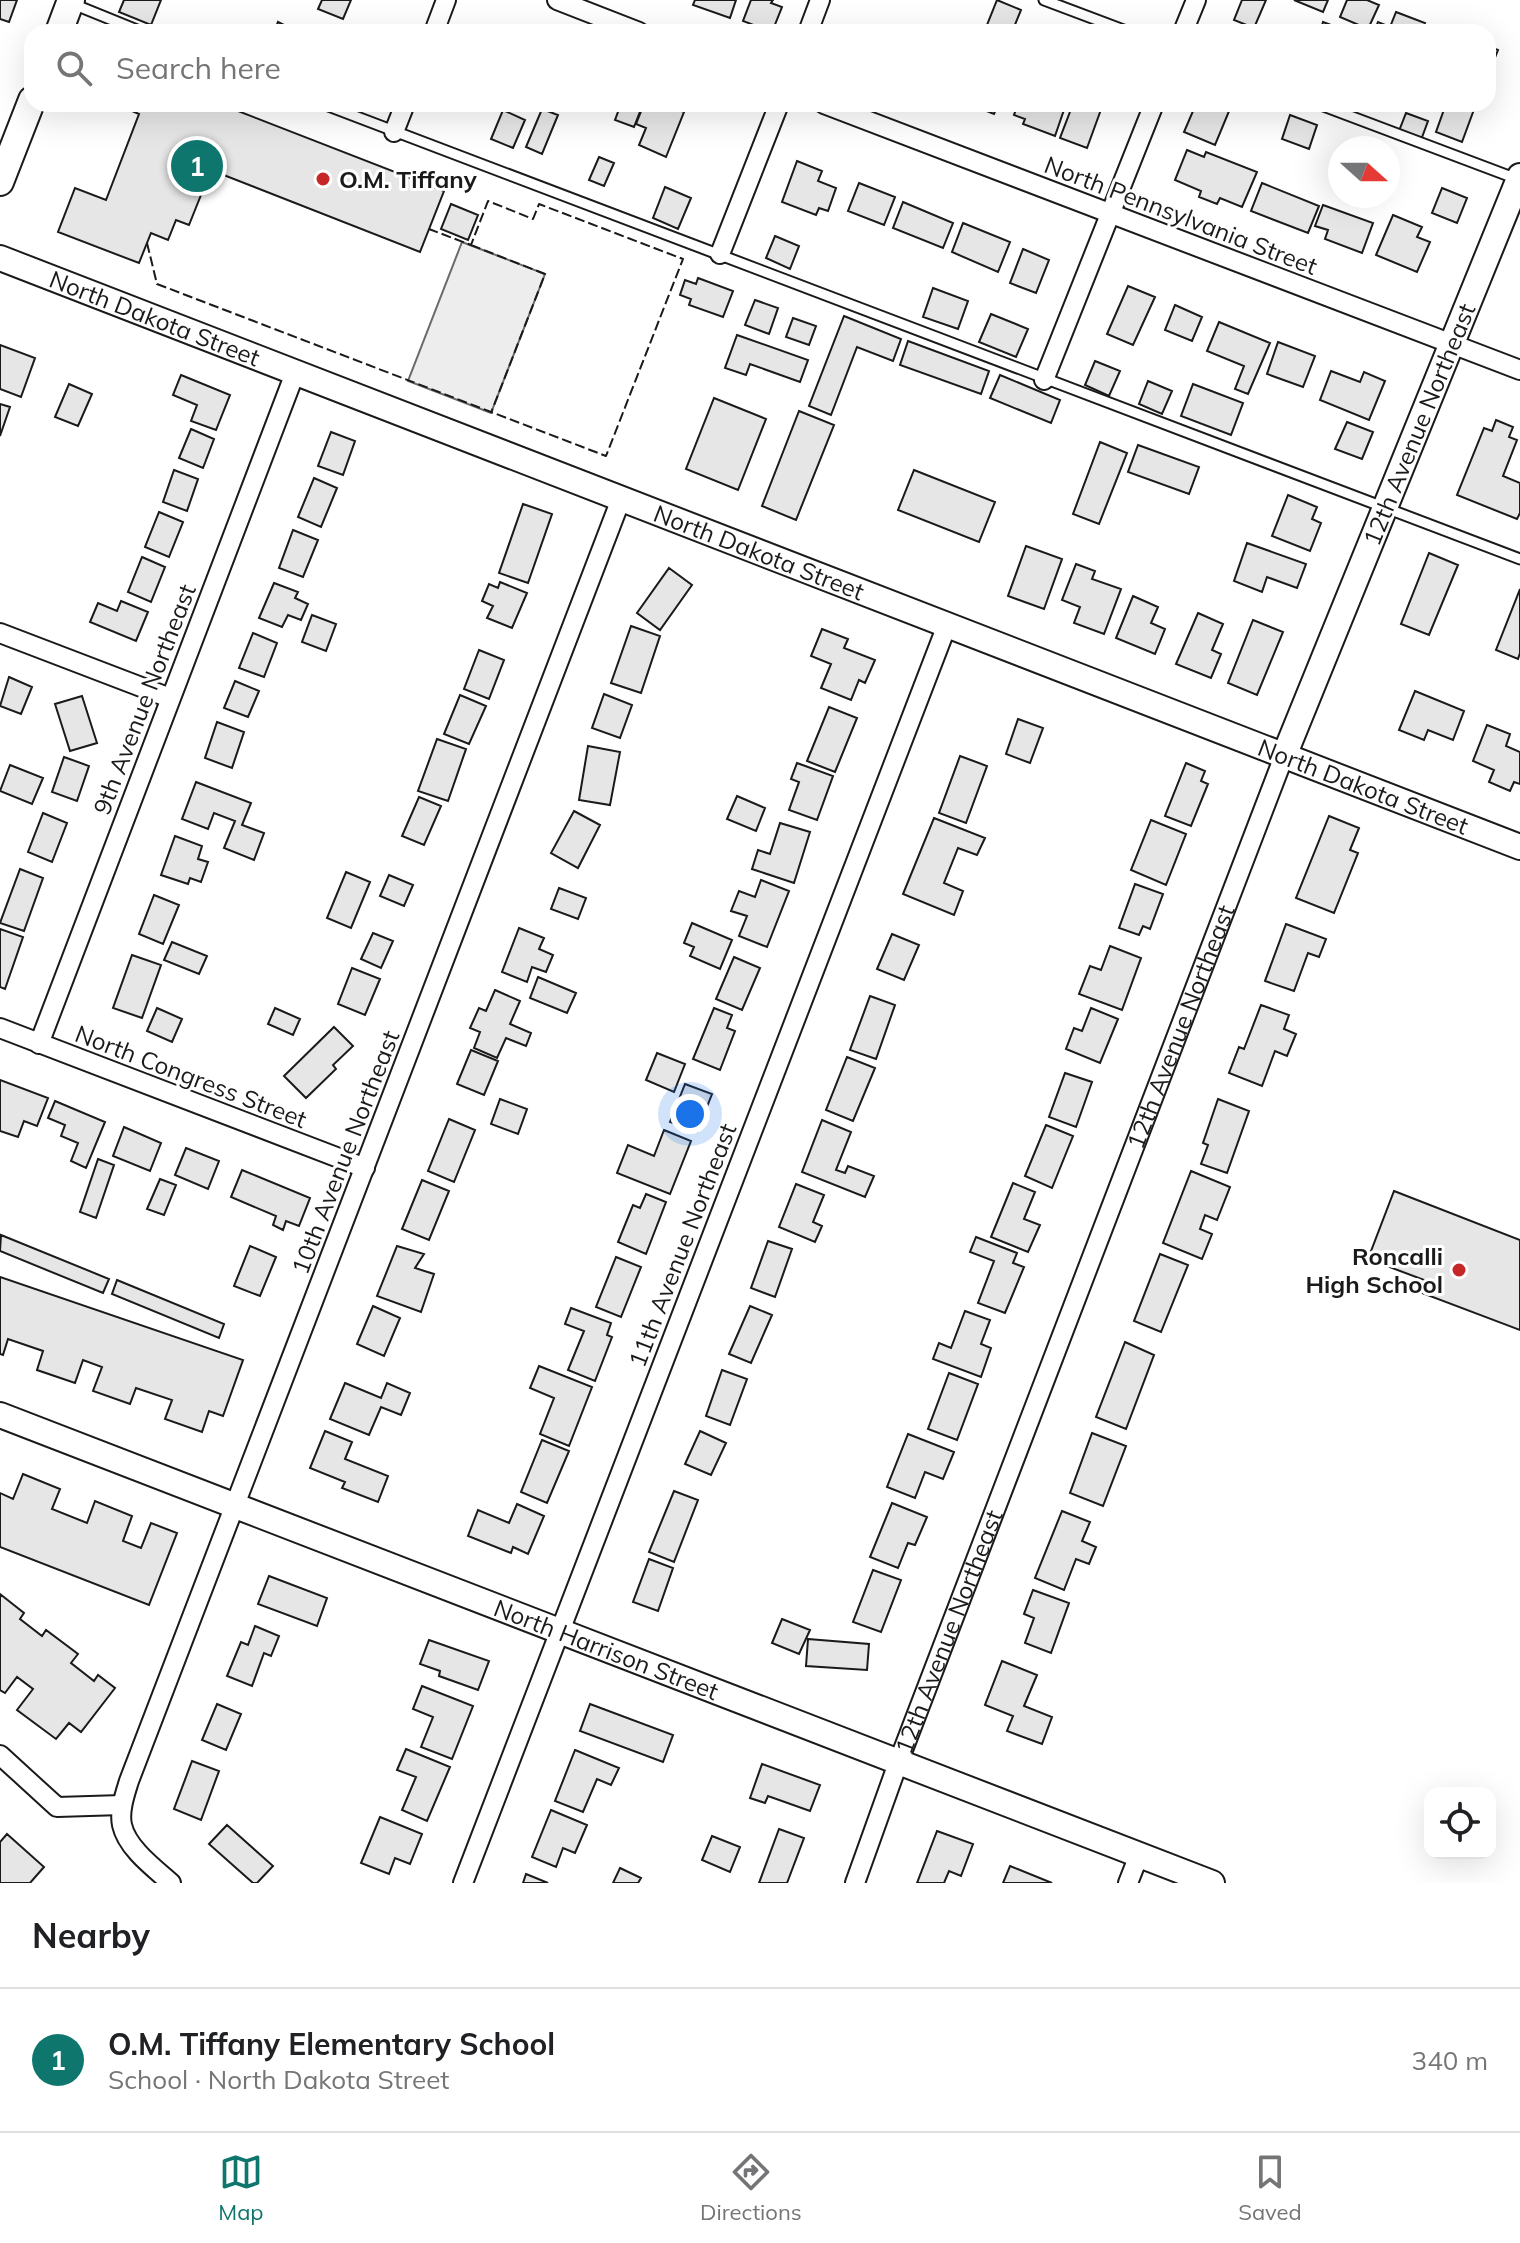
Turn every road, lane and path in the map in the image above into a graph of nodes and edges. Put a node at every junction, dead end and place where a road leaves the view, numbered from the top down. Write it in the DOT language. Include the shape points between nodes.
graph roads {
  1 [pos="446,0"];
  2 [pos="557,0"];
  3 [pos="820,0"];
  4 [pos="1044,0"];
  5 [pos="1196,0"];
  6 [pos="71,1"];
  7 [pos="62,24"];
  8 [pos="124,24"];
  9 [pos="437,24"];
  10 [pos="618,24"];
  11 [pos="811,24"];
  12 [pos="1108,24"];
  13 [pos="1186,24"];
  14 [pos="27,112"];
  15 [pos="343,112"];
  16 [pos="402,112"];
  17 [pos="776,112"];
  18 [pos="845,112"];
  19 [pos="1151,112"];
  20 [pos="1339,112"];
  21 [pos="394,132"];
  22 [pos="1519,179"];
  23 [pos="0,182"];
  24 [pos="1110,214"];
  25 [pos="720,254"];
  26 [pos="0,258"];
  27 [pos="1453,345"];
  28 [pos="1520,370"];
  29 [pos="295,373"];
  30 [pos="1044,380"];
  31 [pos="621,499"];
  32 [pos="1386,507"];
  33 [pos="1520,559"];
  34 [pos="947,625"];
  35 [pos="0,633"];
  36 [pos="170,698"];
  37 [pos="1284,756"];
  38 [pos="1520,847"];
  39 [pos="0,1028"];
  40 [pos="39,1044"];
  41 [pos="365,1168"];
  42 [pos="0,1415"];
  43 [pos="233,1505"];
  44 [pos="559,1632"];
  45 [pos="0,1755"];
  46 [pos="898,1763"];
  47 [pos="122,1815"];
  48 [pos="1139,1855"];
  49 [pos="171,1883"];
  50 [pos="463,1883"];
  51 [pos="855,1883"];
  52 [pos="1128,1883"];
  53 [pos="1212,1883"];
  1 -- 9 [label="street"];
  2 -- 10 [label="street"];
  3 -- 11 [label="street"];
  4 -- 12 [label="lane"];
  5 -- 13 [label="street"];
  6 -- 7 [label="main road"];
  6 -- 8 [label="lane"];
  14 -- 23 [label="main road"];
  15 -- 21 [label="lane"];
  16 -- 21 [label="street"];
  17 -- 25 [label="street"];
  18 -- 24 [label="street, North Pennsylvania Street"];
  19 -- 24 [label="street"];
  20 -- 22 [label="lane"];
  21 -- 25 [label="lane"];
  22 -- 27 [label="street, 12th Avenue Northeast"];
  24 -- 27 [label="street, North Pennsylvania Street"];
  24 -- 30 [label="street"];
  25 -- 30 [label="lane"];
  26 -- 29 [label="street, North Dakota Street"];
  27 -- 28 [label="street, North Pennsylvania Street"];
  27 -- 32 [label="street, 12th Avenue Northeast"];
  29 -- 31 [label="street, North Dakota Street"];
  29 -- 36 [label="street, 9th Avenue Northeast"];
  30 -- 32 [label="lane"];
  31 -- 34 [label="street, North Dakota Street"];
  31 -- 41 [label="street, 10th Avenue Northeast"];
  32 -- 33 [label="lane"];
  32 -- 37 [label="street, 12th Avenue Northeast"];
  34 -- 37 [label="street, North Dakota Street"];
  34 -- 44 [label="street, 11th Avenue Northeast"];
  35 -- 36 [label="street"];
  36 -- 40 [label="street, 9th Avenue Northeast"];
  37 -- 38 [label="street, North Dakota Street"];
  37 -- 46 [label="street, 12th Avenue Northeast"];
  39 -- 40 [label="street, North Congress Street"];
  40 -- 41 [label="street, North Congress Street"];
  41 -- 43 [label="street, 10th Avenue Northeast"];
  42 -- 43 [label="street, North Harrison Street"];
  43 -- 44 [label="street, North Harrison Street"];
  43 -- 47 [label="street, 10th Avenue Northeast" via="129,1781"];
  44 -- 46 [label="street, North Harrison Street"];
  44 -- 50 [label="street, 11th Avenue Northeast"];
  45 -- 47 [label="street" via="57,1807"];
  46 -- 48 [label="street, North Harrison Street"];
  46 -- 51 [label="street, 12th Avenue Northeast"];
  47 -- 49 [label="street" via="129,1840"];
  48 -- 52 [label="street"];
  48 -- 53 [label="street, North Harrison Street"];
}
